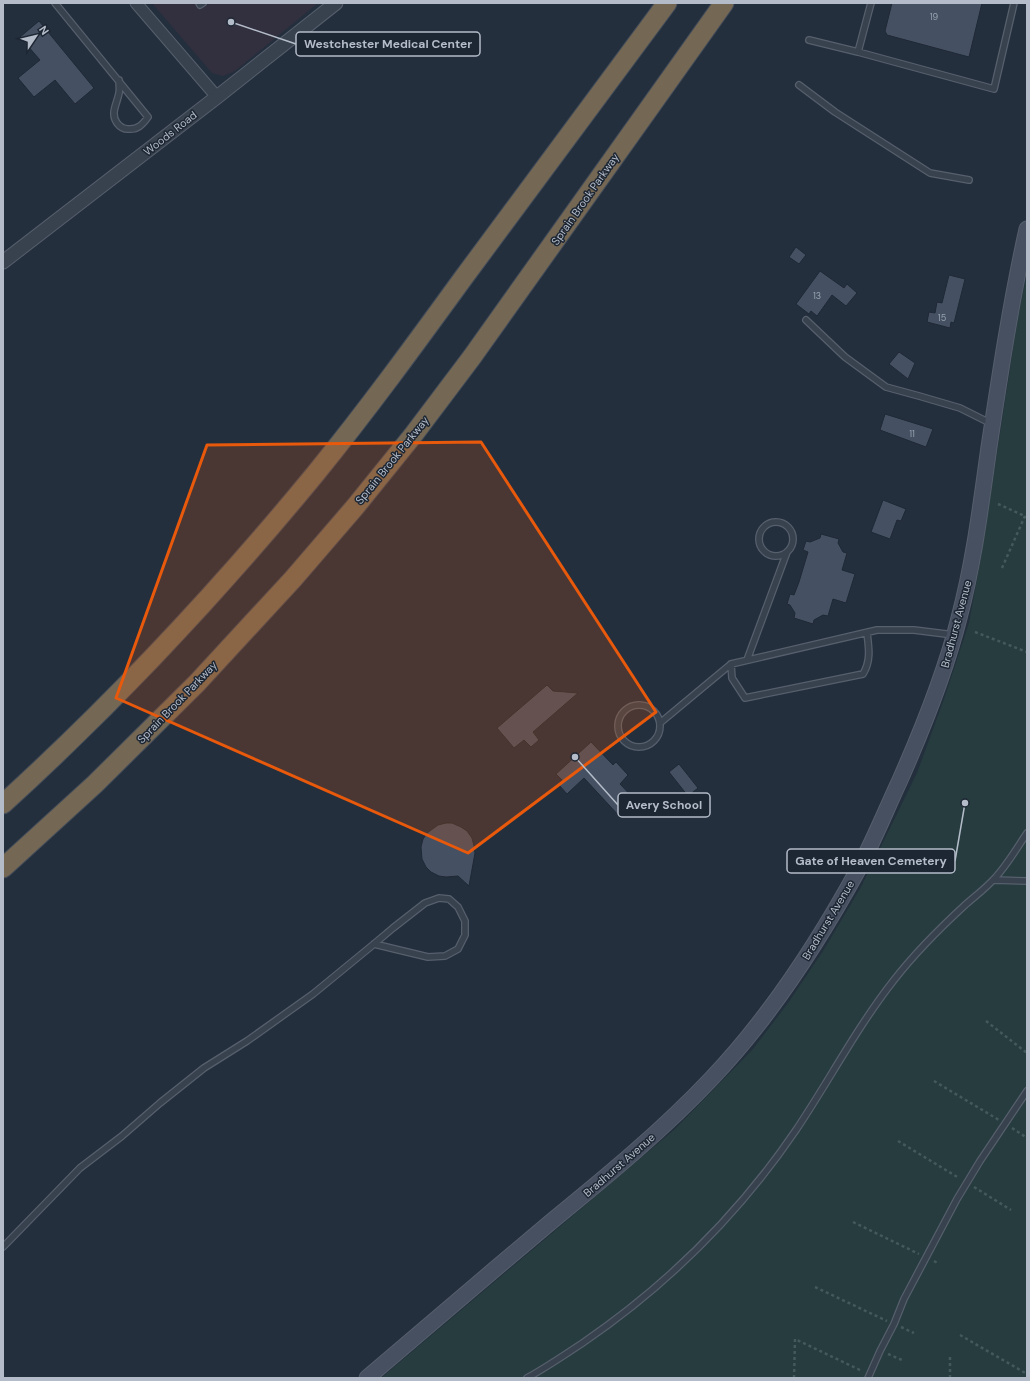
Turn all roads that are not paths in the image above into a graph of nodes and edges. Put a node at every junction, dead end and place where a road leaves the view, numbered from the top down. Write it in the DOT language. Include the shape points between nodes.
graph roads {
  1 [pos="55,3"];
  2 [pos="136,3"];
  3 [pos="199,3"];
  4 [pos="203,3"];
  5 [pos="336,3"];
  6 [pos="667,3"];
  7 [pos="724,3"];
  8 [pos="871,3"];
  9 [pos="1014,3"];
  10 [pos="809,40"];
  11 [pos="858,52"];
  12 [pos="119,80"];
  13 [pos="799,85"];
  14 [pos="217,97"];
  15 [pos="969,180"];
  16 [pos="1027,228"];
  17 [pos="3,262"];
  18 [pos="806,320"];
  19 [pos="992,424"];
  20 [pos="787,552"];
  21 [pos="867,633"];
  22 [pos="955,635"];
  23 [pos="747,660"];
  24 [pos="731,664"];
  25 [pos="660,723"];
  26 [pos="3,804"];
  27 [pos="1027,832"];
  28 [pos="3,868"];
  29 [pos="994,880"];
  30 [pos="1027,881"];
  31 [pos="374,944"];
  32 [pos="1027,1091"];
  33 [pos="3,1248"];
  34 [pos="868,1376"];
  35 [pos="367,1378"];
  36 [pos="528,1378"];
  1 -- 12 [label="lane"];
  2 -- 14 [label="street"];
  3 -- 4 [label="lane"];
  5 -- 14 [label="street, Woods Road"];
  6 -- 26 [label="highway" via="388,380 306,485 148,663"];
  7 -- 28 [label="highway, Sprain Brook Parkway" via="472,357 355,507 272,602 175,706 89,790"];
  8 -- 11 [label="lane"];
  9 -- 11 [label="lane" via="994,88"];
  10 -- 11 [label="lane"];
  12 -- 12 [label="lane" via="148,117 139,127 126,129 119,126 115,120 113,114 119,94"];
  13 -- 15 [label="lane" via="835,112 930,173"];
  14 -- 17 [label="street, Woods Road"];
  16 -- 19 [label="main road, Bradhurst Avenue" via="1009,317"];
  18 -- 19 [label="lane" via="846,357 886,387 960,408"];
  19 -- 22 [label="main road, Bradhurst Avenue" via="975,543"];
  20 -- 20 [label="lane" via="793,542 788,527 772,522 763,528 759,539 762,550 777,557"];
  20 -- 23 [label="lane"];
  21 -- 22 [label="lane" via="877,630 914,630"];
  21 -- 23 [label="lane"];
  21 -- 24 [label="lane" via="870,657 863,674 744,698 732,678"];
  22 -- 35 [label="main road, Bradhurst Avenue" via="927,716 860,866 825,928 790,982 748,1038 665,1125"];
  23 -- 24 [label="lane"];
  24 -- 25 [label="lane"];
  25 -- 25 [label="lane" via="658,737 647,746 641,747 634,747 622,740 617,726 618,719 627,708 641,704 654,710"];
  27 -- 29 [label="lane"];
  29 -- 30 [label="lane"];
  29 -- 36 [label="lane" via="940,928 894,980 867,1016 796,1131 721,1226 646,1296 604,1328"];
  31 -- 31 [label="lane" via="425,904 439,898 449,899 458,907 465,921 465,934 458,949 445,956 428,957"];
  31 -- 33 [label="lane" via="313,994 204,1068 80,1168"];
  32 -- 34 [label="lane" via="966,1182 904,1299"];
}
